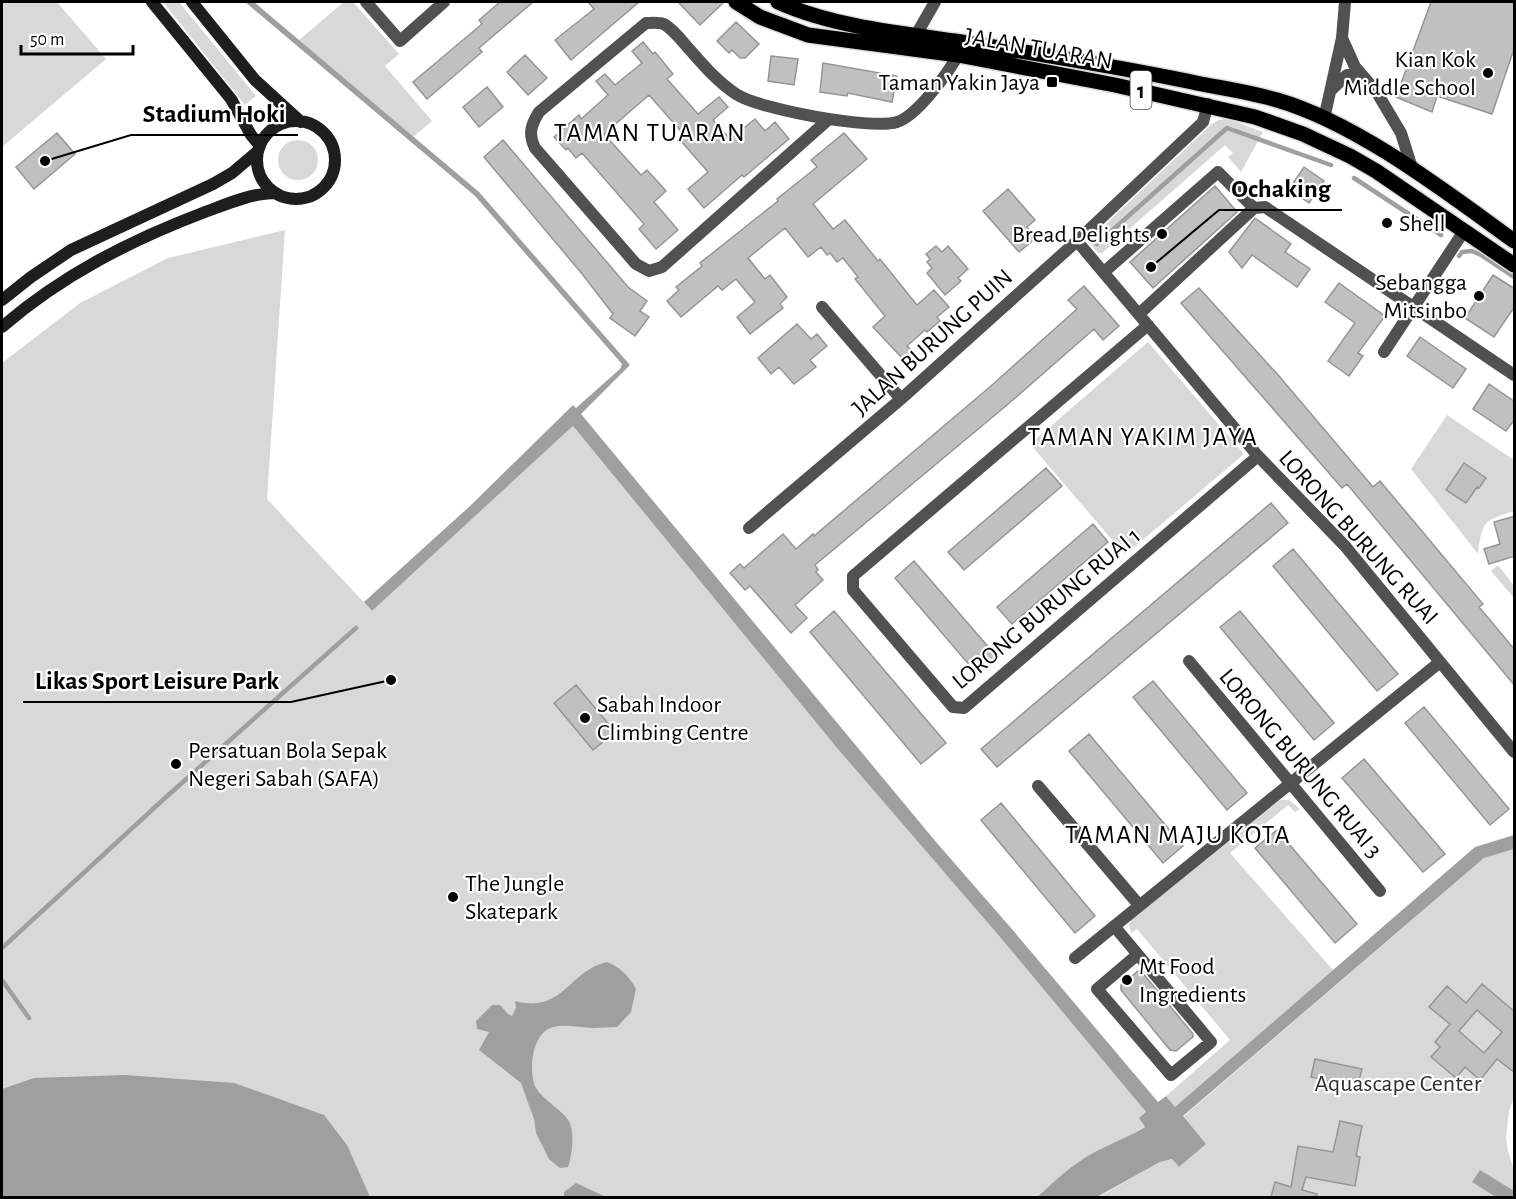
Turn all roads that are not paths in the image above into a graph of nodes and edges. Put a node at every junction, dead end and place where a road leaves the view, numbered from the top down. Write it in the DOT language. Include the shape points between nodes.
graph roads {
  1 [pos="152,2"];
  2 [pos="192,2"];
  3 [pos="366,2"];
  4 [pos="444,2"];
  5 [pos="736,2"];
  6 [pos="778,2"];
  7 [pos="935,2"];
  8 [pos="1345,2"];
  9 [pos="916,35"];
  10 [pos="1342,38"];
  11 [pos="958,55"];
  12 [pos="1330,91"];
  13 [pos="1376,91"];
  14 [pos="1208,104"];
  15 [pos="828,119"];
  16 [pos="1324,119"];
  17 [pos="301,122"];
  18 [pos="259,148"];
  19 [pos="1413,171"];
  20 [pos="276,193"];
  21 [pos="1424,204"];
  22 [pos="1254,208"];
  23 [pos="1464,231"];
  24 [pos="1077,241"];
  25 [pos="1515,241"];
  26 [pos="1515,265"];
  27 [pos="1104,272"];
  28 [pos="2,300"];
  29 [pos="822,306"];
  30 [pos="1413,308"];
  31 [pos="1139,314"];
  32 [pos="1148,325"];
  33 [pos="2,327"];
  34 [pos="1384,352"];
  35 [pos="1515,375"];
  36 [pos="901,399"];
  37 [pos="1258,456"];
  38 [pos="749,528"];
  39 [pos="1189,661"];
  40 [pos="1440,662"];
  41 [pos="1515,752"];
  42 [pos="1290,784"];
  43 [pos="1038,786"];
  44 [pos="1380,891"];
  45 [pos="1139,905"];
  46 [pos="1113,926"];
  47 [pos="1137,955"];
  48 [pos="1075,958"];
  1 -- 18 [label="main road" via="231,99"];
  2 -- 17 [label="main road" via="255,80"];
  3 -- 4 [label="street" via="400,41"];
  5 -- 11 [label="main road, JALAN TUARAN / 1" via="760,17 808,35"];
  6 -- 9 [label="main road, JALAN TUARAN / 1" via="831,20"];
  7 -- 9 [label="street"];
  8 -- 10 [label="street"];
  9 -- 16 [label="main road, JALAN TUARAN / 1" via="1093,63 1245,93 1278,100"];
  10 -- 12 [label="street"];
  10 -- 13 [label="street" via="1355,67"];
  11 -- 14 [label="main road, JALAN TUARAN / 1"];
  11 -- 15 [label="street" via="933,91 897,122"];
  12 -- 13 [label="street" via="1347,75"];
  12 -- 16 [label="street"];
  13 -- 19 [label="street" via="1404,140"];
  14 -- 21 [label="main road, JALAN TUARAN / 1" via="1331,146"];
  14 -- 24 [label="street, JALAN BURUNG PUIN" via="1203,122"];
  15 -- 15 [label="street" via="737,95 713,76 674,32 662,23 646,22 539,112 532,123 531,139 636,264 649,271 662,267"];
  16 -- 19 [label="main road, JALAN TUARAN / 1"];
  16 -- 21 [label="main road" via="1334,131 1400,177"];
  17 -- 18 [label="main road" via="276,127"];
  17 -- 20 [label="main road" via="324,133 335,157 334,170 328,182 309,196 286,198"];
  18 -- 20 [label="main road" via="258,170"];
  18 -- 28 [label="main road" via="232,173 213,184 71,250"];
  19 -- 25 [label="main road, JALAN TUARAN / 1"];
  20 -- 33 [label="main road" via="228,204 130,244 72,275"];
  21 -- 23 [label="main road, JALAN TUARAN / 1"];
  22 -- 27 [label="street" via="1218,172"];
  22 -- 30 [label="street" via="1265,207"];
  22 -- 31 [label="street"];
  23 -- 26 [label="main road, JALAN TUARAN / 1"];
  23 -- 30 [label="street"];
  24 -- 27 [label="street, LORONG BURUNG RUAI"];
  24 -- 36 [label="street, JALAN BURUNG PUIN"];
  27 -- 31 [label="street, LORONG BURUNG RUAI"];
  29 -- 36 [label="street"];
  30 -- 34 [label="street"];
  30 -- 35 [label="street"];
  31 -- 32 [label="street, LORONG BURUNG RUAI"];
  32 -- 37 [label="street, LORONG BURUNG RUAI"];
  32 -- 37 [label="street, LORONG BURUNG RUAI 1" via="853,576 853,590 953,707 964,708"];
  36 -- 38 [label="street, JALAN BURUNG PUIN"];
  37 -- 40 [label="street, LORONG BURUNG RUAI" via="1345,546"];
  39 -- 42 [label="street, LORONG BURUNG RUAI 3"];
  40 -- 41 [label="street, LORONG BURUNG RUAI"];
  40 -- 42 [label="street"];
  42 -- 44 [label="street, LORONG BURUNG RUAI 3"];
  42 -- 45 [label="street"];
  43 -- 45 [label="street"];
  45 -- 46 [label="street"];
  46 -- 47 [label="street"];
  46 -- 48 [label="street"];
  47 -- 47 [label="street" via="1210,1042 1171,1075 1097,989"];
}
